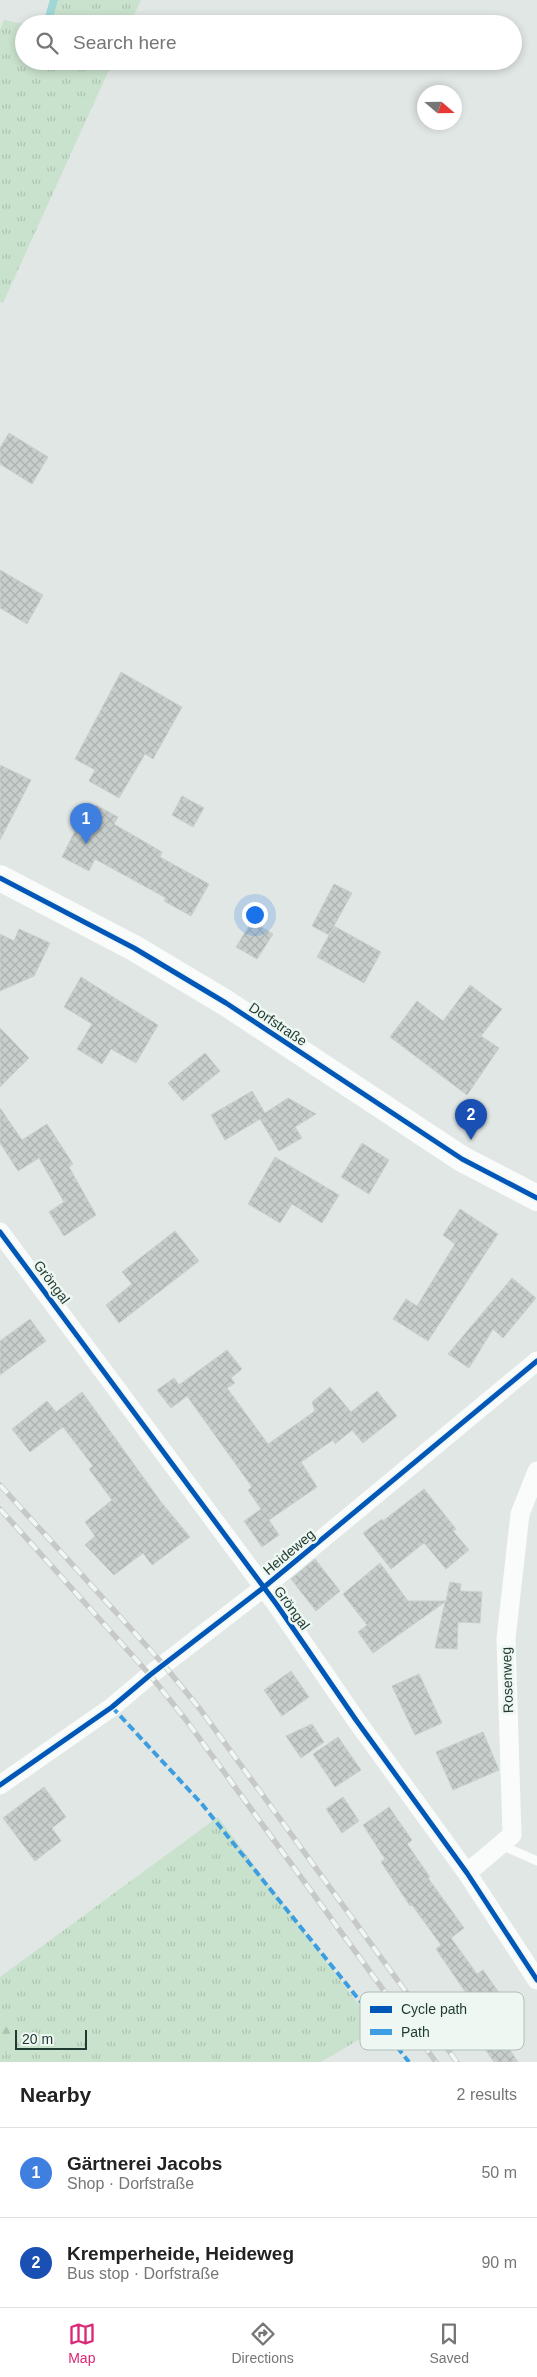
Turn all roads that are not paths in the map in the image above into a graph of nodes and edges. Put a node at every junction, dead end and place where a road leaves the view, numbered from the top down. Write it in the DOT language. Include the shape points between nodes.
graph roads {
  1 [pos="0,878"];
  2 [pos="537,1198"];
  3 [pos="0,1232"];
  4 [pos="537,1361"];
  5 [pos="537,1471"];
  6 [pos="263,1588"];
  7 [pos="0,1785"];
  8 [pos="500,1845"];
  9 [pos="537,1861"];
  10 [pos="467,1873"];
  11 [pos="537,1980"];
  1 -- 2 [label="main road, Dorfstraße" via="134,948 209,993 462,1159"];
  3 -- 6 [label="street, Gröngal"];
  4 -- 6 [label="street, Heideweg"];
  5 -- 8 [label="street, Rosenweg" via="520,1514 506,1639 512,1835"];
  6 -- 7 [label="street, Heideweg" via="112,1707"];
  6 -- 10 [label="street, Gröngal"];
  8 -- 9 [label="lane"];
  8 -- 10 [label="street, Rosenweg"];
  10 -- 11 [label="street, Gröngal"];
}
